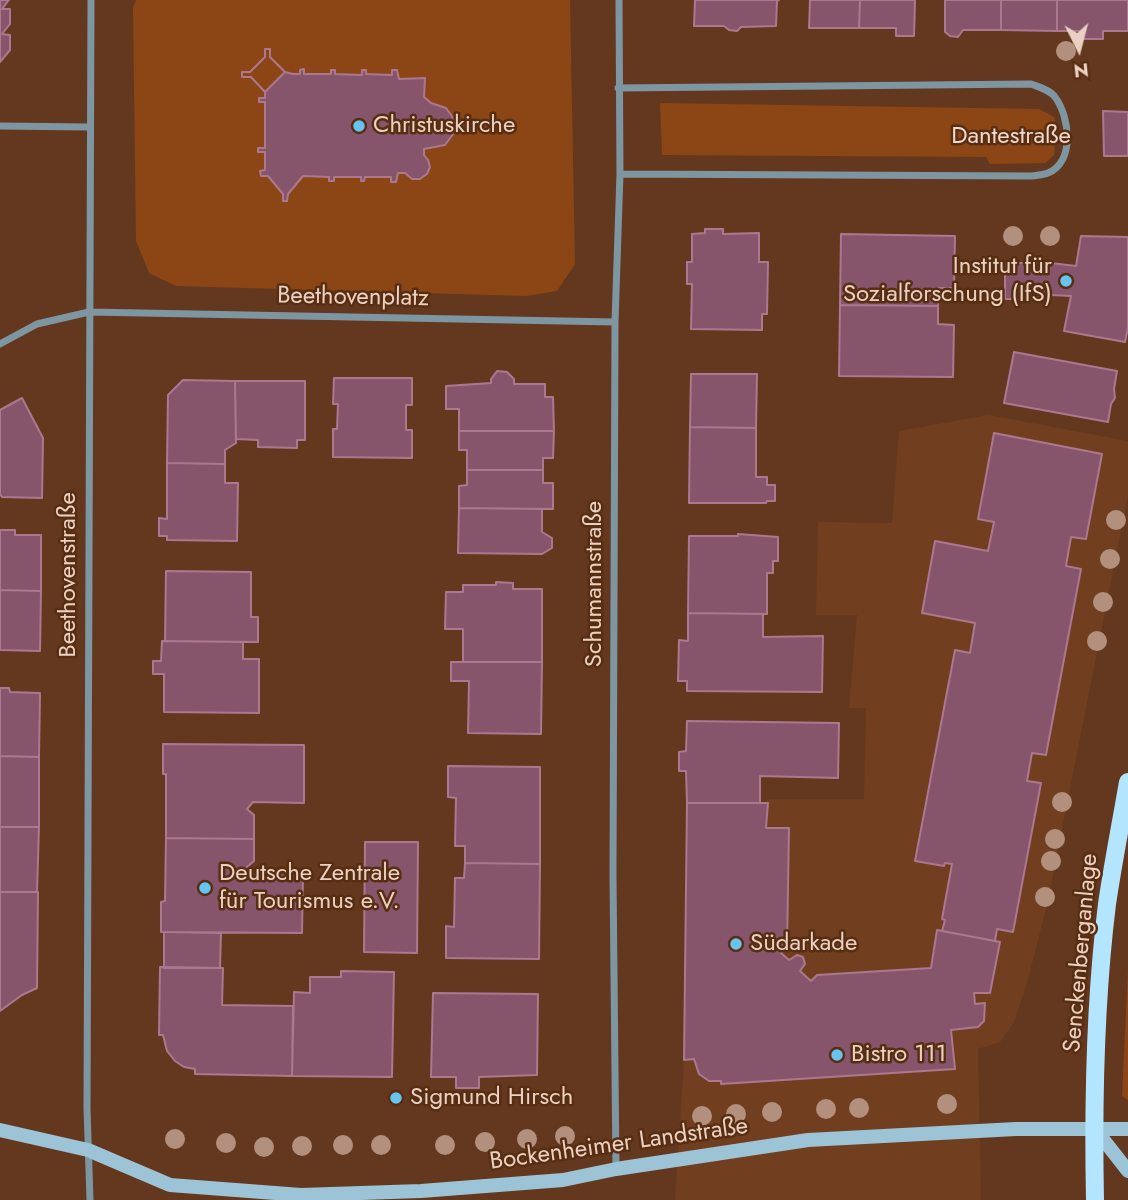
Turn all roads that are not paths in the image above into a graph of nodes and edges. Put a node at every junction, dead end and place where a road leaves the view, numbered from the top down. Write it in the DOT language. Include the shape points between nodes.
graph roads {
  1 [pos="91,0"];
  2 [pos="619,0"];
  3 [pos="618,88"];
  4 [pos="0,125"];
  5 [pos="89,128"];
  6 [pos="620,174"];
  7 [pos="89,312"];
  8 [pos="615,322"];
  9 [pos="0,344"];
  10 [pos="1128,782"];
  11 [pos="1095,1129"];
  12 [pos="1128,1129"];
  13 [pos="0,1130"];
  14 [pos="88,1150"];
  15 [pos="616,1169"];
  16 [pos="1128,1171"];
  17 [pos="89,1200"];
  18 [pos="1096,1200"];
  1 -- 5 [label="street, Beethovenstraße"];
  2 -- 3 [label="street, Schumannstraße"];
  3 -- 6 [label="street, Schumannstraße"];
  3 -- 6 [label="street" via="1031,85 1055,96 1068,139 1063,160 1050,172 1032,176"];
  4 -- 5 [label="street"];
  5 -- 7 [label="street, Beethovenstraße"];
  6 -- 8 [label="street, Schumannstraße"];
  7 -- 8 [label="street, Beethovenplatz"];
  7 -- 9 [label="street, Beethovenplatz" via="37,324"];
  7 -- 14 [label="street, Beethovenstraße"];
  8 -- 15 [label="street, Schumannstraße" via="612,876"];
  10 -- 11 [label="main road, Senckenberganlage" via="1107,906"];
  11 -- 12 [label="main road, Bockenheimer Landstraße"];
  11 -- 15 [label="main road, Bockenheimer Landstraße" via="808,1140"];
  11 -- 16 [label="main road"];
  11 -- 18 [label="main road, Senckenberganlage"];
  13 -- 14 [label="main road, Bockenheimer Landstraße"];
  14 -- 15 [label="main road, Bockenheimer Landstraße" via="170,1185 301,1195 563,1180"];
  14 -- 17 [label="street, Beethovenstraße"];
}
